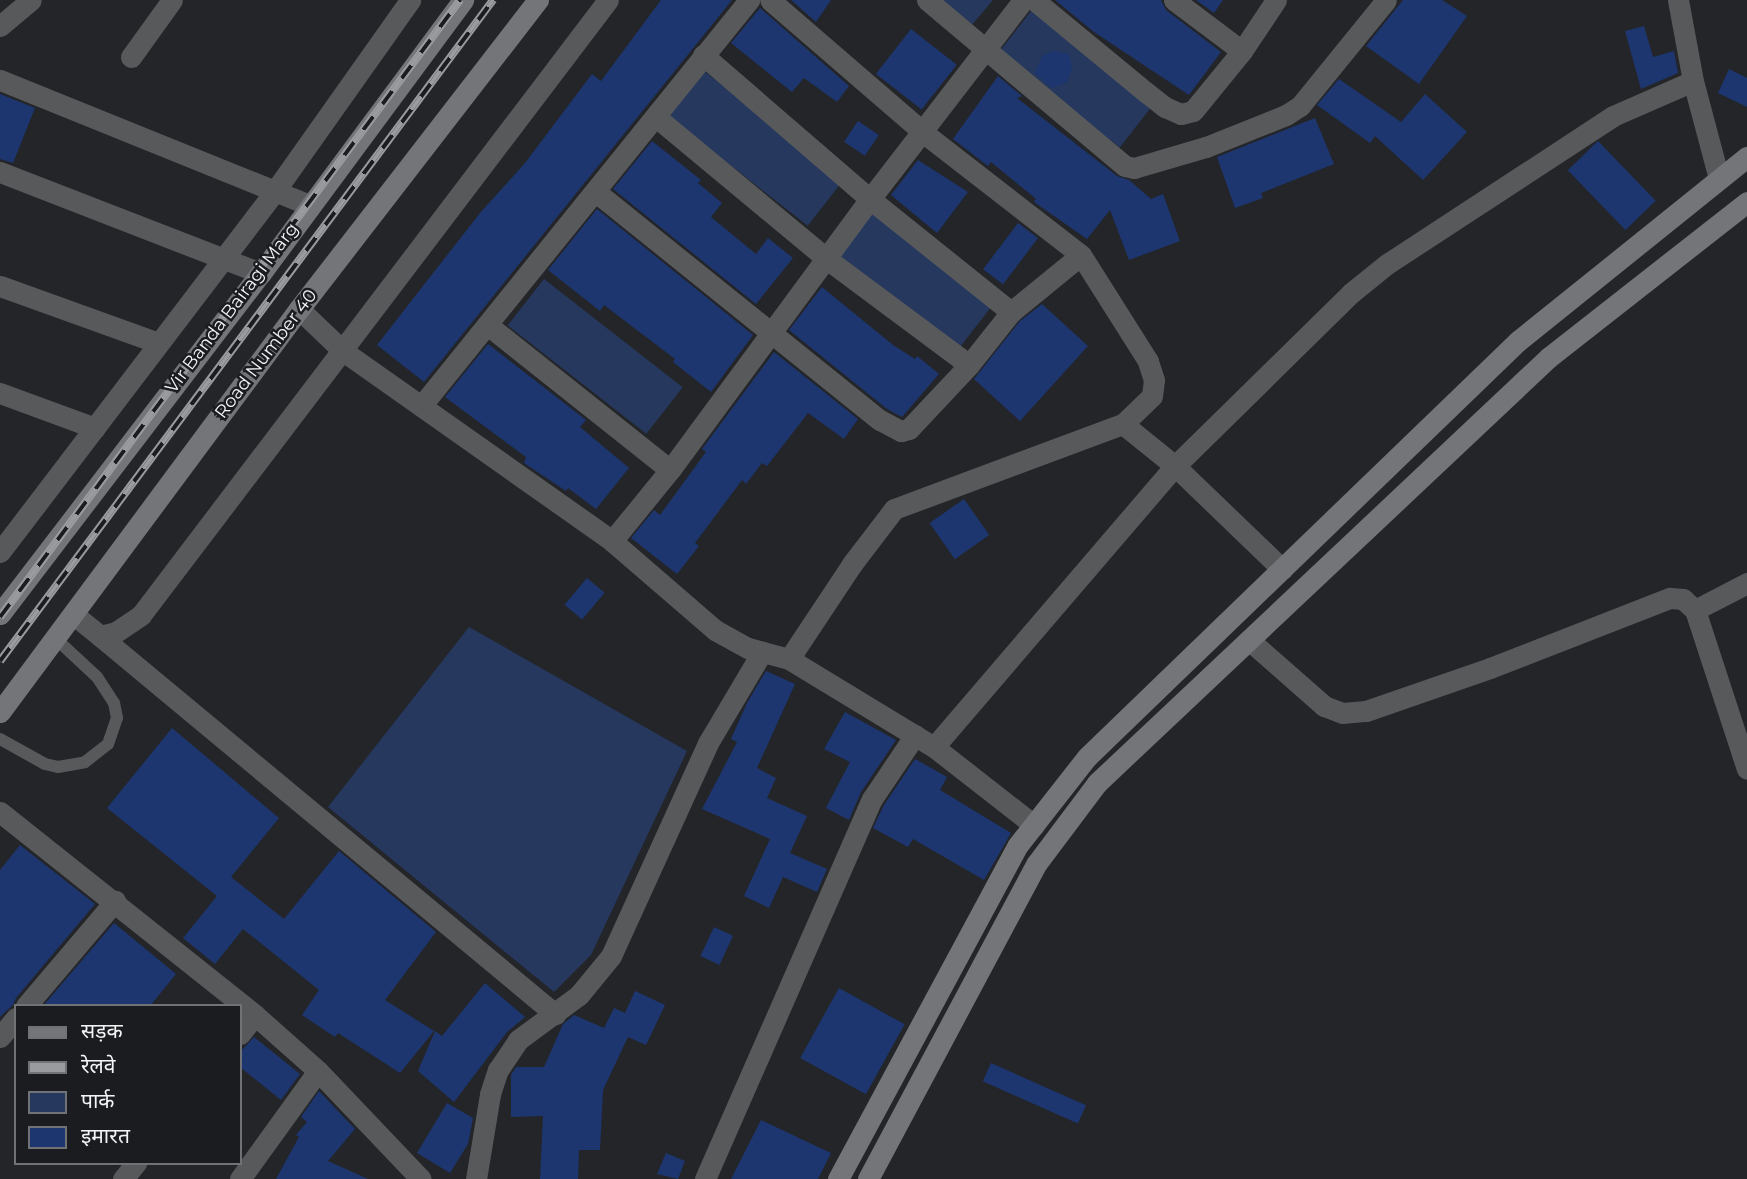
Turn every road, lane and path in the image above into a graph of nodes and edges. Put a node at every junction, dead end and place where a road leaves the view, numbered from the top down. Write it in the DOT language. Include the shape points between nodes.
graph roads {
  1 [pos="32,0"];
  2 [pos="172,0"];
  3 [pos="410,0"];
  4 [pos="463,0"];
  5 [pos="538,0"];
  6 [pos="608,0"];
  7 [pos="749,0"];
  8 [pos="770,0"];
  9 [pos="927,0"];
  10 [pos="1023,0"];
  11 [pos="1034,0"];
  12 [pos="1174,0"];
  13 [pos="1276,0"];
  14 [pos="1386,0"];
  15 [pos="1678,0"];
  16 [pos="0,26"];
  17 [pos="985,49"];
  18 [pos="1242,51"];
  19 [pos="703,55"];
  20 [pos="131,57"];
  21 [pos="0,80"];
  22 [pos="1693,81"];
  23 [pos="656,117"];
  24 [pos="924,133"];
  25 [pos="1747,156"];
  26 [pos="0,172"];
  27 [pos="1719,179"];
  28 [pos="275,191"];
  29 [pos="596,192"];
  30 [pos="870,199"];
  31 [pos="1747,202"];
  32 [pos="309,205"];
  33 [pos="1081,255"];
  34 [pos="224,256"];
  35 [pos="827,259"];
  36 [pos="261,273"];
  37 [pos="0,286"];
  38 [pos="299,309"];
  39 [pos="1011,312"];
  40 [pos="489,326"];
  41 [pos="770,333"];
  42 [pos="158,343"];
  43 [pos="344,351"];
  44 [pos="969,365"];
  45 [pos="0,393"];
  46 [pos="422,405"];
  47 [pos="1123,424"];
  48 [pos="95,428"];
  49 [pos="1175,466"];
  50 [pos="670,470"];
  51 [pos="7,529"];
  52 [pos="612,541"];
  53 [pos="0,552"];
  54 [pos="1282,569"];
  55 [pos="1747,583"];
  56 [pos="1695,610"];
  57 [pos="0,614"];
  58 [pos="73,614"];
  59 [pos="100,636"];
  60 [pos="55,638"];
  61 [pos="1249,640"];
  62 [pos="762,652"];
  63 [pos="789,659"];
  64 [pos="0,712"];
  65 [pos="915,735"];
  66 [pos="0,739"];
  67 [pos="934,747"];
  68 [pos="1747,769"];
  69 [pos="0,812"];
  70 [pos="1034,825"];
  71 [pos="115,901"];
  72 [pos="28,1004"];
  73 [pos="555,1014"];
  74 [pos="256,1015"];
  75 [pos="14,1020"];
  76 [pos="242,1032"];
  77 [pos="0,1037"];
  78 [pos="318,1071"];
  79 [pos="134,1165"];
  80 [pos="123,1179"];
  81 [pos="240,1179"];
  82 [pos="421,1179"];
  83 [pos="476,1179"];
  84 [pos="705,1179"];
  85 [pos="838,1179"];
  86 [pos="867,1179"];
  1 -- 16 [label="street"];
  2 -- 20 [label="street"];
  3 -- 28 [label="street"];
  4 -- 32 [label="street, Vir Banda Bairagi Marg"];
  5 -- 38 [label="street, Road Number 40"];
  6 -- 43 [label="street"];
  7 -- 19 [label="street"];
  8 -- 24 [label="street"];
  9 -- 17 [label="street"];
  10 -- 17 [label="street"];
  11 -- 18 [label="street" via="1156,100 1181,114 1193,111"];
  12 -- 18 [label="street"];
  13 -- 18 [label="street"];
  14 -- 17 [label="street" via="1293,111 1206,147 1134,168 1125,166"];
  15 -- 22 [label="street"];
  17 -- 24 [label="street"];
  19 -- 23 [label="street"];
  19 -- 30 [label="street"];
  21 -- 28 [label="street"];
  22 -- 27 [label="street"];
  22 -- 49 [label="street" via="1614,116 1387,264 1315,327"];
  23 -- 29 [label="street"];
  23 -- 35 [label="street"];
  24 -- 30 [label="street"];
  24 -- 33 [label="street"];
  25 -- 27 [label="street"];
  26 -- 34 [label="street"];
  27 -- 54 [label="street" via="1518,341"];
  28 -- 32 [label="street"];
  28 -- 34 [label="street"];
  29 -- 40 [label="street"];
  29 -- 41 [label="street"];
  30 -- 35 [label="street"];
  30 -- 39 [label="street"];
  31 -- 61 [label="street" via="1548,358"];
  32 -- 36 [label="street, Vir Banda Bairagi Marg"];
  33 -- 39 [label="street"];
  33 -- 47 [label="street" via="1152,372 1152,396"];
  34 -- 36 [label="street"];
  34 -- 42 [label="street"];
  35 -- 41 [label="street"];
  35 -- 44 [label="street"];
  36 -- 57 [label="street, Vir Banda Bairagi Marg"];
  37 -- 42 [label="street"];
  38 -- 43 [label="street"];
  38 -- 58 [label="street, Road Number 40"];
  39 -- 44 [label="street"];
  40 -- 46 [label="street"];
  40 -- 50 [label="street"];
  41 -- 44 [label="street" via="880,420 901,431 909,429"];
  41 -- 50 [label="street"];
  42 -- 48 [label="street"];
  43 -- 46 [label="street"];
  43 -- 59 [label="street" via="141,615 122,629"];
  45 -- 48 [label="street"];
  46 -- 52 [label="street"];
  47 -- 49 [label="street"];
  47 -- 63 [label="street" via="894,509"];
  48 -- 51 [label="street"];
  49 -- 54 [label="street"];
  49 -- 67 [label="street"];
  50 -- 52 [label="street"];
  51 -- 53 [label="street"];
  52 -- 62 [label="street" via="715,630"];
  54 -- 70 [label="street" via="1087,757"];
  55 -- 56 [label="street"];
  56 -- 61 [label="street" via="1683,599 1670,598 1490,668 1366,711 1342,713 1324,706"];
  56 -- 68 [label="street"];
  58 -- 59 [label="street"];
  58 -- 60 [label="street, Road Number 40"];
  59 -- 73 [label="street"];
  60 -- 64 [label="street, Road Number 40"];
  60 -- 66 [label="lane" via="97,677 114,703 117,718 108,744 85,762 58,767"];
  61 -- 86 [label="street" via="1097,783 1037,863"];
  62 -- 63 [label="street"];
  62 -- 73 [label="street" via="708,743 611,956 579,995"];
  63 -- 65 [label="street"];
  65 -- 67 [label="street"];
  65 -- 84 [label="street" via="872,799"];
  67 -- 70 [label="street"];
  69 -- 71 [label="street"];
  70 -- 85 [label="street" via="1018,845"];
  71 -- 72 [label="street"];
  71 -- 74 [label="street"];
  73 -- 83 [label="street" via="518,1040 498,1070"];
  74 -- 76 [label="street"];
  74 -- 78 [label="street"];
  75 -- 77 [label="street"];
  78 -- 81 [label="street"];
  78 -- 82 [label="street"];
  79 -- 80 [label="street"];
}
